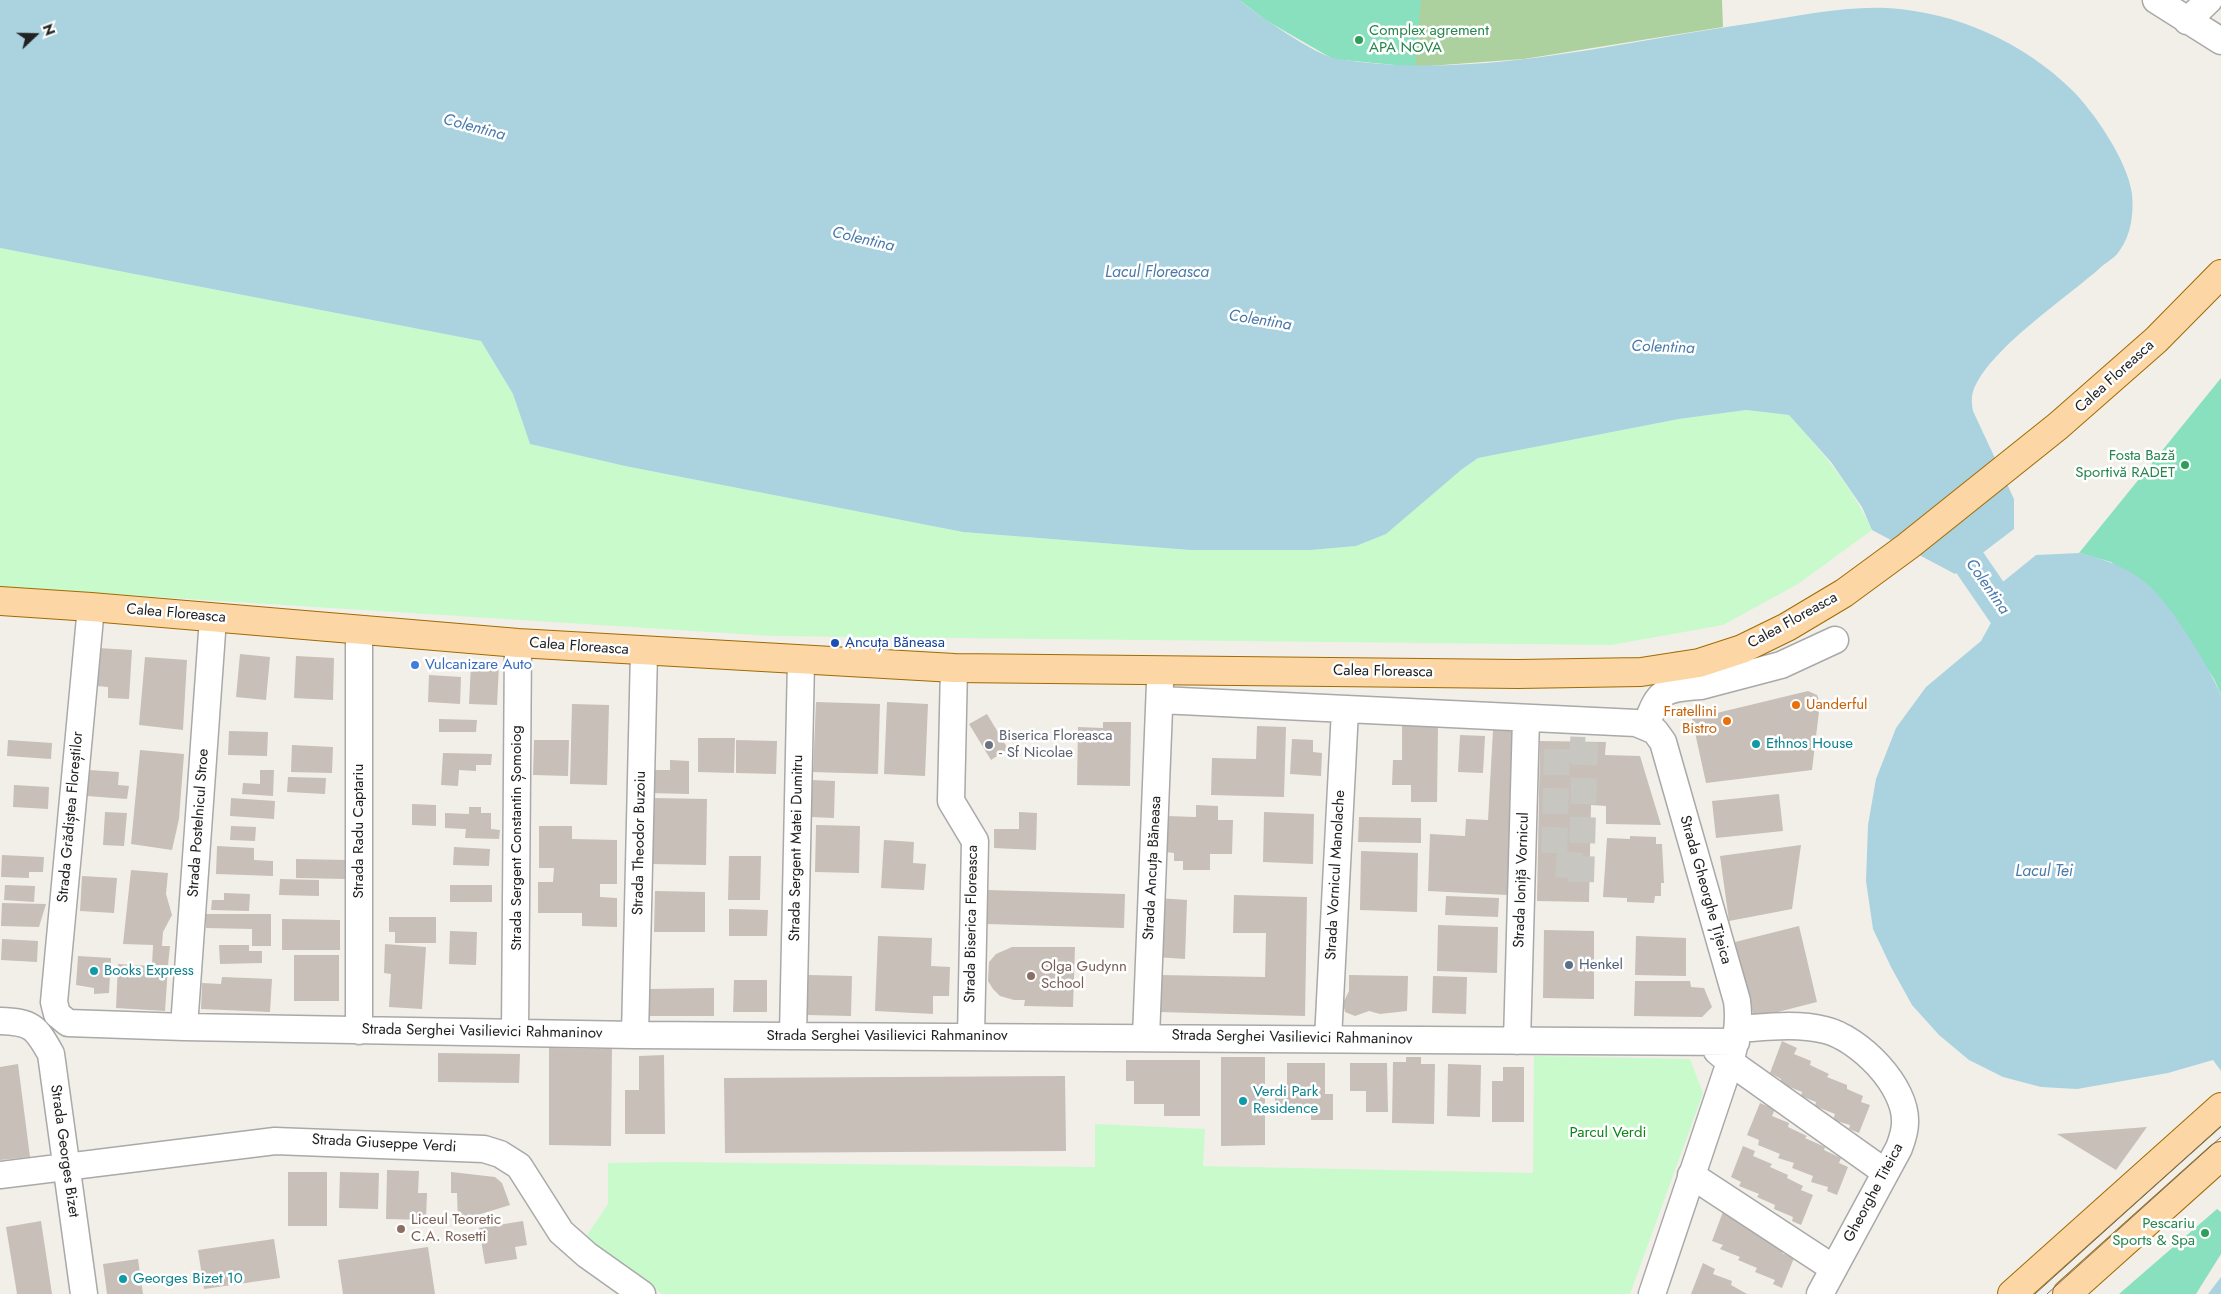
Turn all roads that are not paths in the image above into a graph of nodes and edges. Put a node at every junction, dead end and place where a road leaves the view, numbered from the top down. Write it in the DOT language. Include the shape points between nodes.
graph roads {
  1 [pos="2156,0"];
  2 [pos="2209,0"];
  3 [pos="2187,20"];
  4 [pos="2221,41"];
  5 [pos="2221,274"];
  6 [pos="0,601"];
  7 [pos="91,606"];
  8 [pos="213,618"];
  9 [pos="1787,628"];
  10 [pos="358,630"];
  11 [pos="1836,640"];
  12 [pos="518,643"];
  13 [pos="644,652"];
  14 [pos="801,660"];
  15 [pos="1793,660"];
  16 [pos="1678,666"];
  17 [pos="954,668"];
  18 [pos="1167,670"];
  19 [pos="1701,686"];
  20 [pos="1160,700"];
  21 [pos="1185,702"];
  22 [pos="1344,710"];
  23 [pos="1526,719"];
  24 [pos="1646,726"];
  25 [pos="10,1022"];
  26 [pos="68,1023"];
  27 [pos="184,1027"];
  28 [pos="359,1031"];
  29 [pos="515,1033"];
  30 [pos="635,1035"];
  31 [pos="794,1035"];
  32 [pos="970,1036"];
  33 [pos="1146,1036"];
  34 [pos="1328,1039"];
  35 [pos="1517,1041"];
  36 [pos="1734,1044"];
  37 [pos="2216,1111"];
  38 [pos="2221,1156"];
  39 [pos="66,1167"];
  40 [pos="1885,1172"];
  41 [pos="0,1175"];
  42 [pos="1691,1175"];
  43 [pos="1834,1268"];
  44 [pos="84,1294"];
  45 [pos="642,1294"];
  46 [pos="1652,1294"];
  47 [pos="1820,1294"];
  48 [pos="2012,1294"];
  49 [pos="2068,1294"];
  1 -- 3 [label="street"];
  2 -- 3 [label="street"];
  3 -- 4 [label="street"];
  5 -- 9 [label="main road, Calea Floreasca" via="2156,340 2022,456 1844,593"];
  6 -- 7 [label="main road, Calea Floreasca"];
  7 -- 8 [label="main road, Calea Floreasca"];
  7 -- 26 [label="street, Strada Grădiștea Floreștilor" via="54,1002 57,1014"];
  8 -- 10 [label="main road, Calea Floreasca"];
  8 -- 27 [label="street, Strada Postelnicul Stroe"];
  9 -- 15 [label="street"];
  9 -- 16 [label="main road, Calea Floreasca" via="1699,663"];
  10 -- 12 [label="main road, Calea Floreasca"];
  10 -- 28 [label="street, Strada Radu Captariu"];
  11 -- 15 [label="street"];
  12 -- 13 [label="main road, Calea Floreasca"];
  12 -- 29 [label="street, Strada Sergent Constantin Șomoiog"];
  13 -- 14 [label="main road, Calea Floreasca"];
  13 -- 30 [label="street, Strada Theodor Buzoiu"];
  14 -- 17 [label="main road, Calea Floreasca"];
  14 -- 31 [label="street, Strada Sergent Matei Dumitru"];
  15 -- 19 [label="street"];
  16 -- 18 [label="main road, Calea Floreasca" via="1604,674"];
  16 -- 19 [label="street"];
  17 -- 18 [label="main road, Calea Floreasca"];
  17 -- 32 [label="street, Strada Biserica Floreasca" via="951,801 975,841"];
  18 -- 20 [label="street"];
  18 -- 21 [label="street"];
  19 -- 24 [label="street" via="1670,688 1655,701"];
  20 -- 21 [label="street"];
  20 -- 33 [label="street, Strada Ancuța Băneasa"];
  21 -- 22 [label="street"];
  22 -- 23 [label="street"];
  22 -- 34 [label="street, Strada Vornicul Manolache"];
  23 -- 24 [label="street" via="1586,732 1636,723"];
  23 -- 35 [label="street, Strada Ioniță Vornicul"];
  24 -- 36 [label="street, Strada Gheorghe Țițeica" via="1655,731 1663,742 1737,1001"];
  25 -- 39 [label="street, Strada Georges Bizet" via="35,1029 50,1054"];
  26 -- 27 [label="street, Strada Serghei Vasilievici Rahmaninov"];
  27 -- 28 [label="street, Strada Serghei Vasilievici Rahmaninov"];
  28 -- 29 [label="street, Strada Serghei Vasilievici Rahmaninov"];
  29 -- 30 [label="street, Strada Serghei Vasilievici Rahmaninov"];
  30 -- 31 [label="street, Strada Serghei Vasilievici Rahmaninov"];
  31 -- 32 [label="street, Strada Serghei Vasilievici Rahmaninov"];
  32 -- 33 [label="street, Strada Serghei Vasilievici Rahmaninov"];
  33 -- 34 [label="street, Strada Serghei Vasilievici Rahmaninov"];
  34 -- 35 [label="street, Strada Serghei Vasilievici Rahmaninov"];
  35 -- 36 [label="street, Strada Serghei Vasilievici Rahmaninov" via="1706,1041"];
  36 -- 40 [label="street"];
  36 -- 40 [label="street, Gheorghe Titeica" via="1802,1025 1847,1038 1869,1055 1892,1084 1906,1121 1901,1142"];
  36 -- 42 [label="street, Strada Gheorghe Țițeica"];
  37 -- 48 [label="main road"];
  38 -- 49 [label="main road"];
  39 -- 41 [label="street, Strada Giuseppe Verdi"];
  39 -- 44 [label="street, Strada Georges Bizet"];
  39 -- 45 [label="street, Strada Giuseppe Verdi" via="275,1141 484,1149 519,1166 561,1232"];
  40 -- 43 [label="street, Gheorghe Titeica"];
  42 -- 43 [label="street"];
  42 -- 46 [label="street, Strada Gheorghe Țițeica"];
  43 -- 47 [label="street, Gheorghe Titeica"];
}
